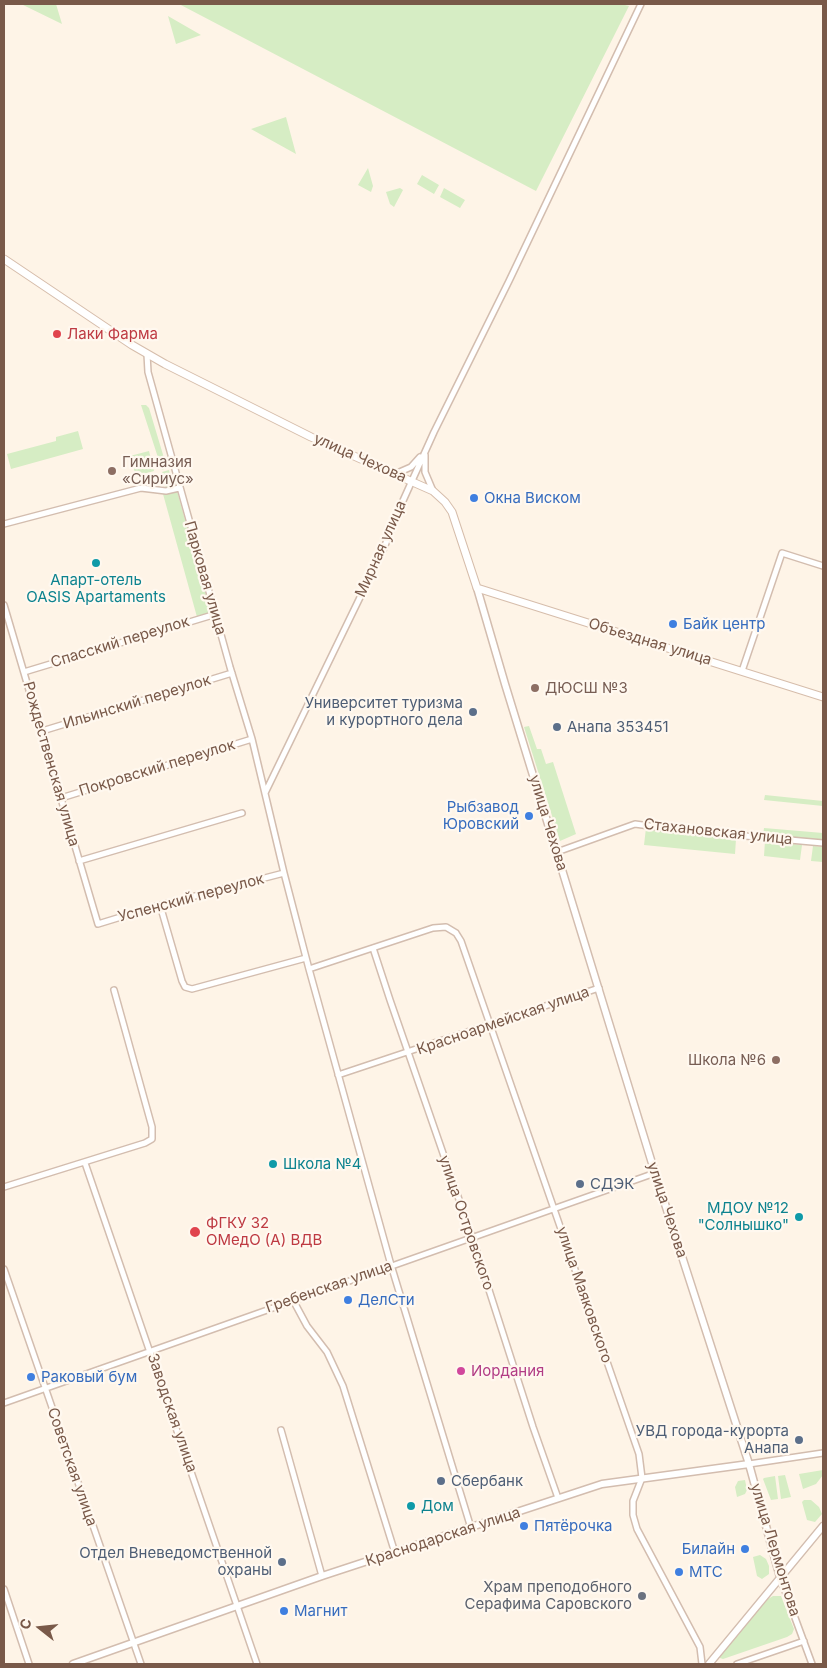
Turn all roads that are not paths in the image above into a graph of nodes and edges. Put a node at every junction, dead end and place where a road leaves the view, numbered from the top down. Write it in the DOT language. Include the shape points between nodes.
graph roads {
  1 [pos="642,4"];
  2 [pos="4,259"];
  3 [pos="147,354"];
  4 [pos="425,451"];
  5 [pos="395,474"];
  6 [pos="412,481"];
  7 [pos="179,488"];
  8 [pos="433,490"];
  9 [pos="4,524"];
  10 [pos="823,566"];
  11 [pos="477,588"];
  12 [pos="4,605"];
  13 [pos="216,614"];
  14 [pos="742,671"];
  15 [pos="24,672"];
  16 [pos="232,673"];
  17 [pos="823,697"];
  18 [pos="42,731"];
  19 [pos="252,740"];
  20 [pos="265,792"];
  21 [pos="61,798"];
  22 [pos="242,813"];
  23 [pos="823,843"];
  24 [pos="557,852"];
  25 [pos="79,860"];
  26 [pos="284,874"];
  27 [pos="160,905"];
  28 [pos="98,924"];
  29 [pos="373,948"];
  30 [pos="306,958"];
  31 [pos="309,969"];
  32 [pos="599,988"];
  33 [pos="114,990"];
  34 [pos="490,1024"];
  35 [pos="408,1053"];
  36 [pos="338,1075"];
  37 [pos="85,1163"];
  38 [pos="655,1174"];
  39 [pos="4,1188"];
  40 [pos="554,1209"];
  41 [pos="472,1237"];
  42 [pos="391,1266"];
  43 [pos="4,1269"];
  44 [pos="293,1300"];
  45 [pos="150,1351"];
  46 [pos="44,1389"];
  47 [pos="4,1403"];
  48 [pos="281,1430"];
  49 [pos="823,1453"];
  50 [pos="749,1464"];
  51 [pos="642,1478"];
  52 [pos="558,1498"];
  53 [pos="823,1526"];
  54 [pos="471,1528"];
  55 [pos="395,1553"];
  56 [pos="322,1576"];
  57 [pos="780,1578"];
  58 [pos="4,1589"];
  59 [pos="237,1606"];
  60 [pos="804,1640"];
  61 [pos="134,1644"];
  62 [pos="29,1664"];
  63 [pos="73,1664"];
  64 [pos="141,1664"];
  65 [pos="257,1664"];
  66 [pos="702,1664"];
  67 [pos="709,1664"];
  68 [pos="737,1664"];
  69 [pos="812,1664"];
  1 -- 4 [label="street, Мирная улица"];
  2 -- 3 [label="main road"];
  3 -- 5 [label="main road, улица Чехова"];
  3 -- 7 [label="street, Парковая улица" via="148,372"];
  4 -- 5 [label="street" via="411,467"];
  4 -- 6 [label="street, Мирная улица"];
  4 -- 8 [label="street" via="425,472"];
  5 -- 6 [label="main road, улица Чехова"];
  6 -- 8 [label="main road, улица Чехова"];
  6 -- 20 [label="street, Мирная улица" via="384,548"];
  7 -- 9 [label="street" via="166,491 141,488"];
  7 -- 13 [label="street, Парковая улица"];
  8 -- 11 [label="main road, улица Чехова" via="452,512"];
  10 -- 14 [label="street" via="782,553"];
  11 -- 14 [label="main road, Объездная улица"];
  11 -- 24 [label="street, улица Чехова"];
  12 -- 15 [label="street, Рождественская улица"];
  13 -- 15 [label="street, Спасский переулок"];
  13 -- 16 [label="street, Парковая улица"];
  14 -- 17 [label="main road, Объездная улица"];
  15 -- 18 [label="street, Рождественская улица"];
  16 -- 18 [label="street, Ильинский переулок"];
  16 -- 19 [label="street, Парковая улица"];
  18 -- 21 [label="street, Рождественская улица"];
  19 -- 20 [label="street, Парковая улица"];
  19 -- 21 [label="street, Покровский переулок"];
  20 -- 26 [label="street, Парковая улица"];
  21 -- 25 [label="street, Рождественская улица"];
  22 -- 25 [label="street"];
  23 -- 24 [label="street, Стахановская улица" via="635,824"];
  24 -- 32 [label="street, улица Чехова"];
  25 -- 28 [label="street, Рождественская улица"];
  26 -- 27 [label="street, Успенский переулок"];
  26 -- 30 [label="street, Парковая улица"];
  27 -- 28 [label="street, Успенский переулок"];
  27 -- 30 [label="street" via="186,987 192,989"];
  29 -- 31 [label="street"];
  29 -- 34 [label="street, улица Маяковского" via="433,928 446,927 456,933"];
  29 -- 35 [label="street, улица Островского"];
  30 -- 31 [label="street, Парковая улица"];
  31 -- 36 [label="street, Парковая улица"];
  32 -- 34 [label="street, Красноармейская улица"];
  32 -- 38 [label="street, улица Чехова"];
  33 -- 37 [label="street" via="152,1127 152,1139"];
  34 -- 35 [label="street, Красноармейская улица"];
  34 -- 40 [label="street, улица Маяковского"];
  35 -- 36 [label="street, Красноармейская улица"];
  35 -- 41 [label="street, улица Островского"];
  36 -- 42 [label="street, Парковая улица"];
  37 -- 39 [label="street"];
  37 -- 45 [label="street, Заводская улица"];
  38 -- 40 [label="street, Гребенская улица"];
  38 -- 50 [label="street, улица Чехова"];
  40 -- 41 [label="street, Гребенская улица"];
  40 -- 51 [label="street, улица Маяковского" via="639,1454"];
  41 -- 42 [label="street, Гребенская улица"];
  41 -- 52 [label="street, улица Островского"];
  42 -- 44 [label="street, Гребенская улица"];
  42 -- 54 [label="street, Парковая улица"];
  43 -- 46 [label="street, Советская улица"];
  44 -- 45 [label="street, Гребенская улица"];
  44 -- 55 [label="street" via="307,1326 327,1352 343,1386"];
  45 -- 46 [label="street, Гребенская улица"];
  45 -- 59 [label="street, Заводская улица"];
  46 -- 47 [label="street, Гребенская улица"];
  46 -- 61 [label="street, Советская улица"];
  48 -- 56 [label="street"];
  49 -- 50 [label="street, Краснодарская улица"];
  50 -- 51 [label="street, Краснодарская улица"];
  50 -- 57 [label="street, улица Лермонтова"];
  51 -- 52 [label="street, Краснодарская улица" via="602,1484"];
  51 -- 66 [label="street, улица Маяковского" via="633,1501 637,1529 700,1647"];
  52 -- 54 [label="street, Краснодарская улица"];
  53 -- 57 [label="street"];
  54 -- 55 [label="street, Краснодарская улица"];
  55 -- 56 [label="street, Краснодарская улица"];
  56 -- 59 [label="street, Краснодарская улица"];
  57 -- 60 [label="street, улица Лермонтова"];
  57 -- 67 [label="street"];
  58 -- 62 [label="street"];
  59 -- 61 [label="street, Краснодарская улица"];
  59 -- 65 [label="street, Заводская улица"];
  60 -- 68 [label="street"];
  60 -- 69 [label="street, улица Лермонтова"];
  61 -- 63 [label="street, Краснодарская улица"];
  61 -- 64 [label="street, Советская улица"];
}
